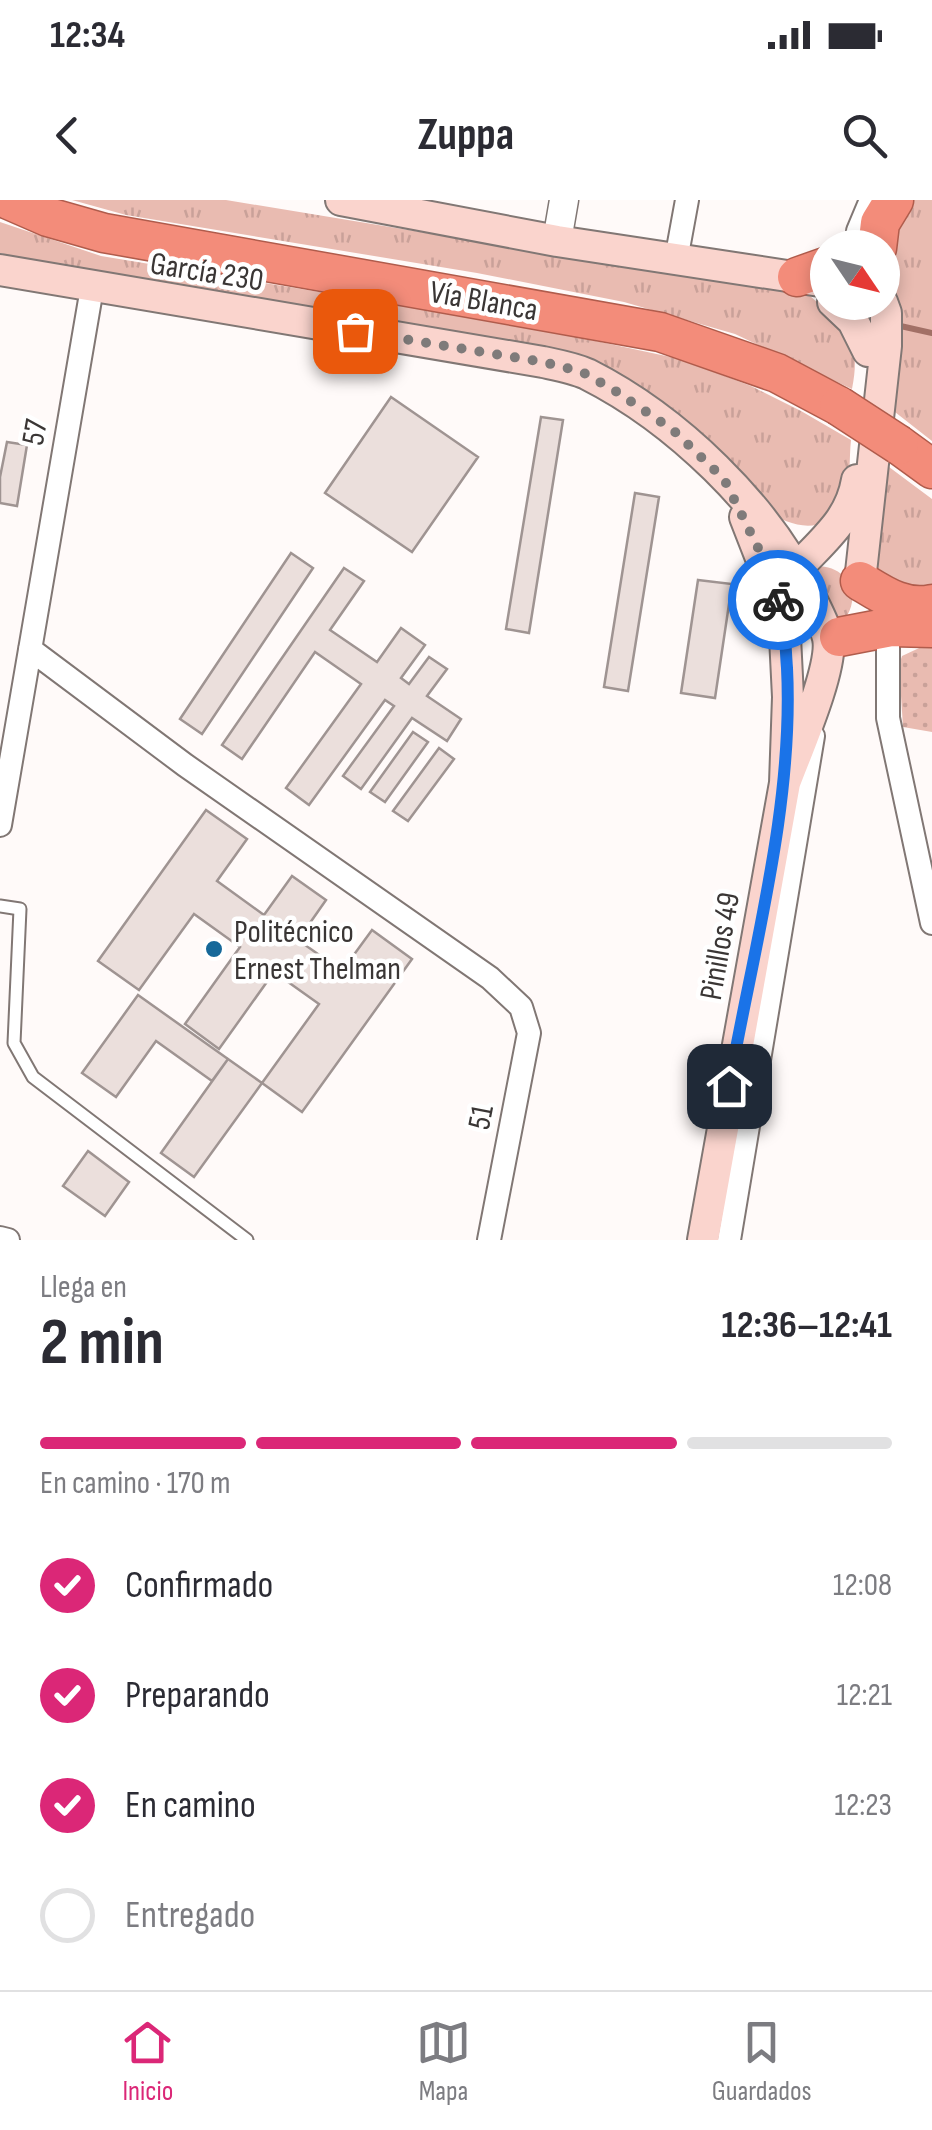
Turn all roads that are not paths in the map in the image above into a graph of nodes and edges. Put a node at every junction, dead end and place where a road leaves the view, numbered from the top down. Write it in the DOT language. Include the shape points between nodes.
graph roads {
  1 [pos="10,200"];
  2 [pos="341,200"];
  3 [pos="564,200"];
  4 [pos="687,200"];
  5 [pos="557,241"];
  6 [pos="676,260"];
  7 [pos="0,270"];
  8 [pos="810,283"];
  9 [pos="92,288"];
  10 [pos="852,320"];
  11 [pos="869,320"];
  12 [pos="886,320"];
  13 [pos="868,351"];
  14 [pos="932,469"];
  15 [pos="724,479"];
  16 [pos="842,522"];
  17 [pos="767,526"];
  18 [pos="800,564"];
  19 [pos="860,582"];
  20 [pos="932,604"];
  21 [pos="784,617"];
  22 [pos="888,628"];
  23 [pos="932,628"];
  24 [pos="834,639"];
  25 [pos="30,648"];
  26 [pos="821,683"];
  27 [pos="784,784"];
  28 [pos="0,824"];
  29 [pos="0,906"];
  30 [pos="932,923"];
  31 [pos="0,1238"];
  32 [pos="8,1240"];
  33 [pos="247,1240"];
  34 [pos="489,1240"];
  35 [pos="704,1240"];
  36 [pos="729,1240"];
  1 -- 14 [label="highway, Vía Blanca, bridge" via="104,232 660,332 778,373"];
  2 -- 5 [label="main road"];
  3 -- 5 [label="street"];
  4 -- 6 [label="street"];
  5 -- 6 [label="main road"];
  6 -- 8 [label="main road"];
  7 -- 9 [label="main road, García 230"];
  9 -- 15 [label="main road, García 230" via="582,372 673,430"];
  9 -- 25 [label="street, 57"];
  10 -- 13 [label="main road"];
  11 -- 13 [label="main road"];
  12 -- 19 [label="main road"];
  13 -- 16 [label="main road" via="860,465"];
  15 -- 17 [label="main road, García 230"];
  15 -- 21 [label="main road, García 230"];
  16 -- 17 [label="main road" via="794,538"];
  16 -- 18 [label="main road"];
  17 -- 18 [label="main road, García 230"];
  18 -- 19 [label="main road" via="830,558"];
  18 -- 21 [label="main road" via="781,590"];
  18 -- 24 [label="main road"];
  19 -- 20 [label="highway" via="890,600"];
  19 -- 24 [label="main road, Pinillos 49" via="858,620"];
  21 -- 24 [label="main road" via="803,636"];
  21 -- 27 [label="main road, Pinillos 49"];
  22 -- 23 [label="highway"];
  22 -- 24 [label="highway"];
  22 -- 30 [label="street" via="888,718"];
  24 -- 26 [label="main road, Pinillos 49"];
  25 -- 28 [label="street, 57"];
  25 -- 34 [label="street, 51" via="490,978 520,1007 529,1033"];
  26 -- 27 [label="main road, Pinillos 49"];
  26 -- 36 [label="street, Pinillos 49"];
  27 -- 35 [label="main road, Pinillos 49"];
  29 -- 33 [label="lane" via="20,910 14,1043 33,1077"];
  31 -- 32 [label="street"];
}
